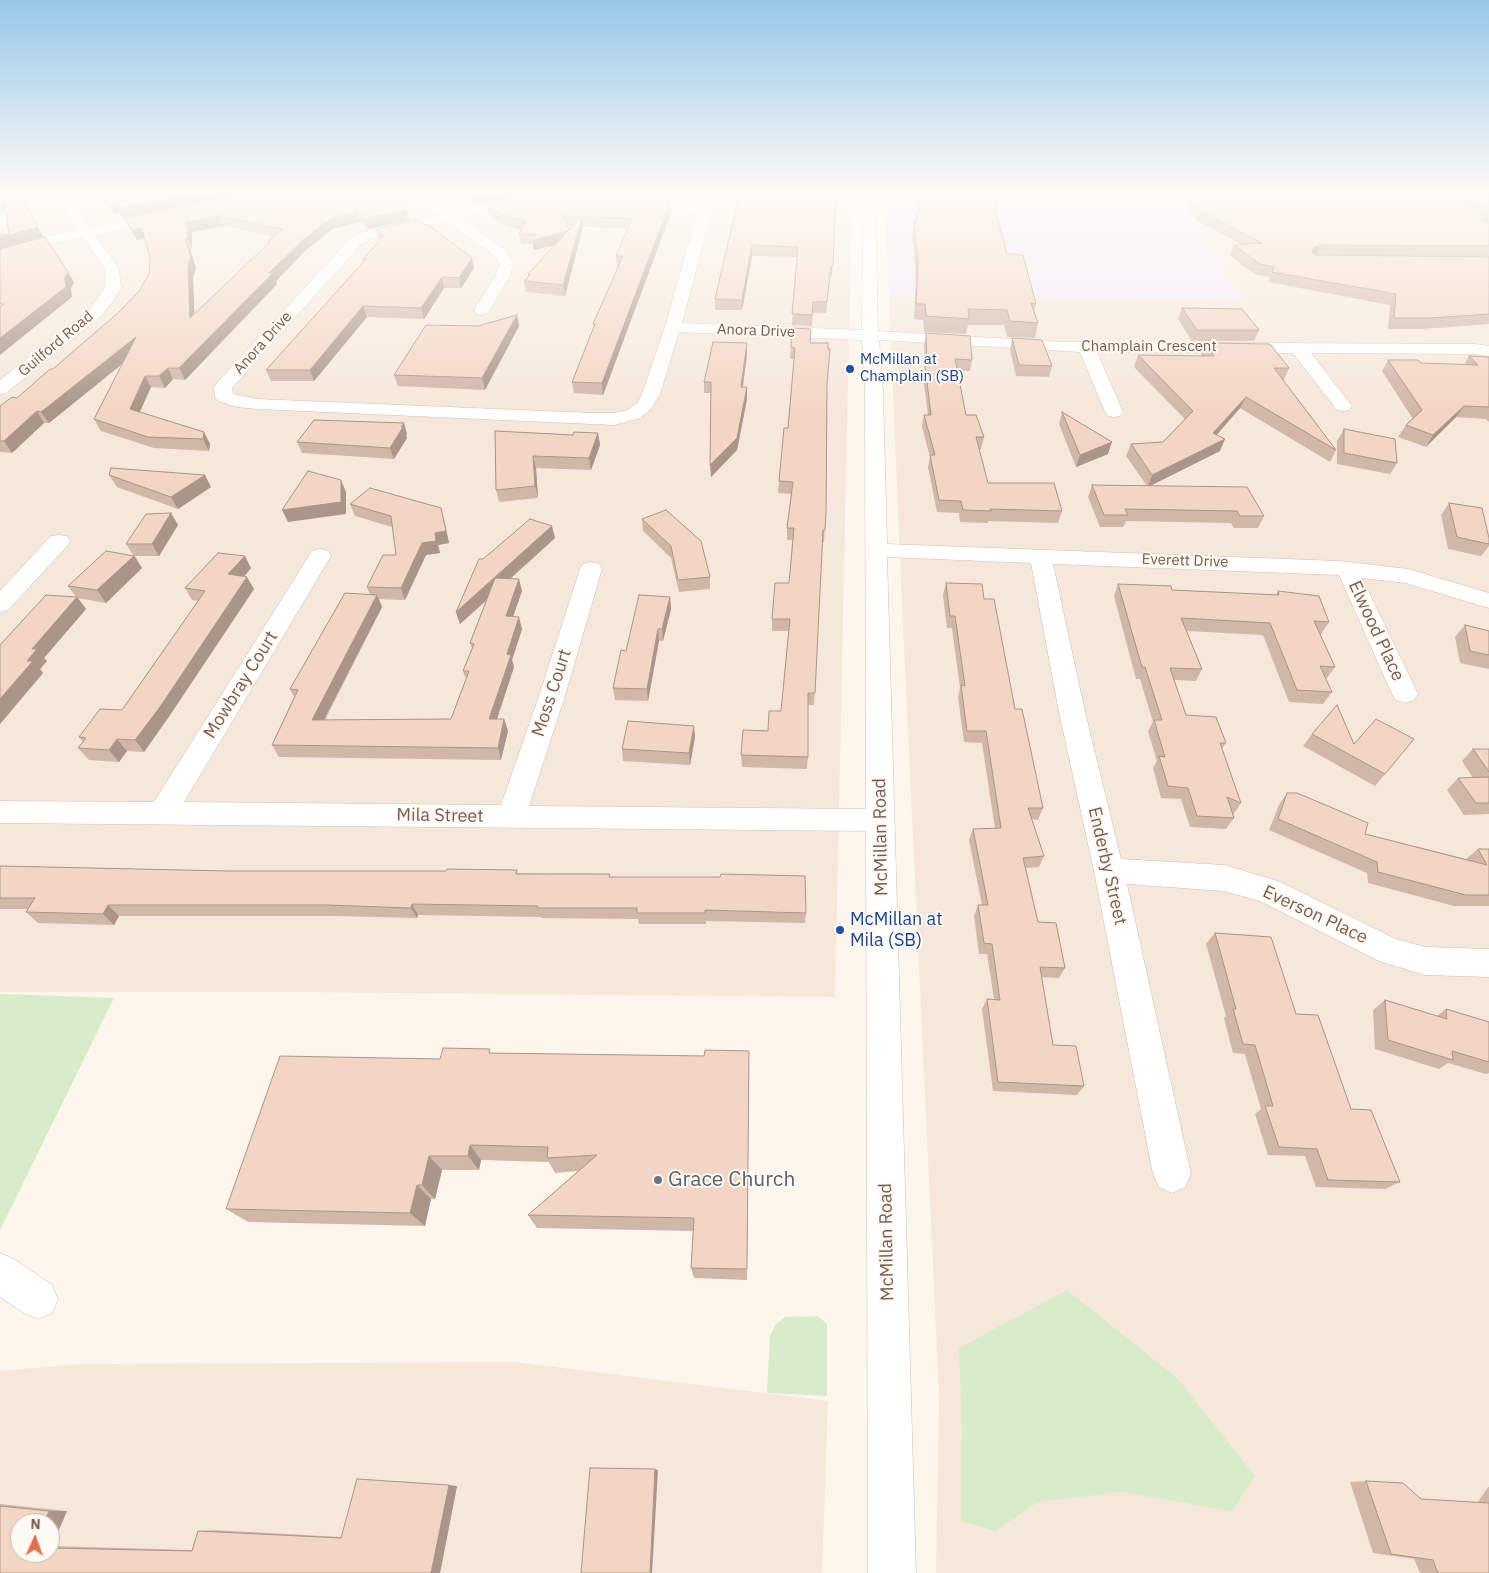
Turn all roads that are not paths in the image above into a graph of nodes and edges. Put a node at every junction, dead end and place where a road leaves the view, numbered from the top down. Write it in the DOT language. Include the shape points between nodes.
graph roads {
  1 [pos="110,265"];
  2 [pos="334,265"];
  3 [pos="506,265"];
  4 [pos="690,265"];
  5 [pos="870,265"];
  6 [pos="482,310"];
  7 [pos="673,327"];
  8 [pos="870,335"];
  9 [pos="1086,347"];
  10 [pos="1298,348"];
  11 [pos="1489,351"];
  12 [pos="0,390"];
  13 [pos="1342,406"];
  14 [pos="1114,412"];
  15 [pos="59,541"];
  16 [pos="876,550"];
  17 [pos="320,556"];
  18 [pos="1041,558"];
  19 [pos="591,569"];
  20 [pos="1347,569"];
  21 [pos="1489,601"];
  22 [pos="0,605"];
  23 [pos="1405,694"];
  24 [pos="0,812"];
  25 [pos="162,814"];
  26 [pos="511,818"];
  27 [pos="880,820"];
  28 [pos="1109,871"];
  29 [pos="1489,963"];
  30 [pos="1172,1174"];
  31 [pos="0,1273"];
  32 [pos="38,1300"];
  33 [pos="892,1573"];
  1 -- 12 [label="street, Guilford Road" via="113,288 106,300"];
  2 -- 7 [label="street, Anora Drive" via="223,387 224,397 257,404 614,419 634,414 645,405"];
  3 -- 6 [label="street"];
  4 -- 7 [label="street, Anora Drive"];
  5 -- 8 [label="street, McMillan Road"];
  7 -- 8 [label="street, Anora Drive"];
  8 -- 9 [label="street, Champlain Crescent"];
  8 -- 16 [label="street, McMillan Road"];
  9 -- 10 [label="street, Champlain Crescent"];
  9 -- 14 [label="street"];
  10 -- 11 [label="street, Champlain Crescent"];
  10 -- 13 [label="street"];
  15 -- 22 [label="street"];
  16 -- 18 [label="street, Everett Drive"];
  16 -- 27 [label="street, McMillan Road"];
  17 -- 25 [label="street, Mowbray Court"];
  18 -- 20 [label="street, Everett Drive"];
  18 -- 28 [label="street, Enderby Street"];
  19 -- 26 [label="street, Moss Court"];
  20 -- 21 [label="street, Everett Drive" via="1408,576"];
  20 -- 23 [label="street, Elwood Place"];
  24 -- 25 [label="street, Mila Street"];
  25 -- 26 [label="street, Mila Street"];
  26 -- 27 [label="street, Mila Street"];
  27 -- 33 [label="street, McMillan Road"];
  28 -- 29 [label="street, Everson Place" via="1224,878 1267,890 1390,951 1425,961"];
  28 -- 30 [label="street, Enderby Street"];
  31 -- 32 [label="street"];
}
